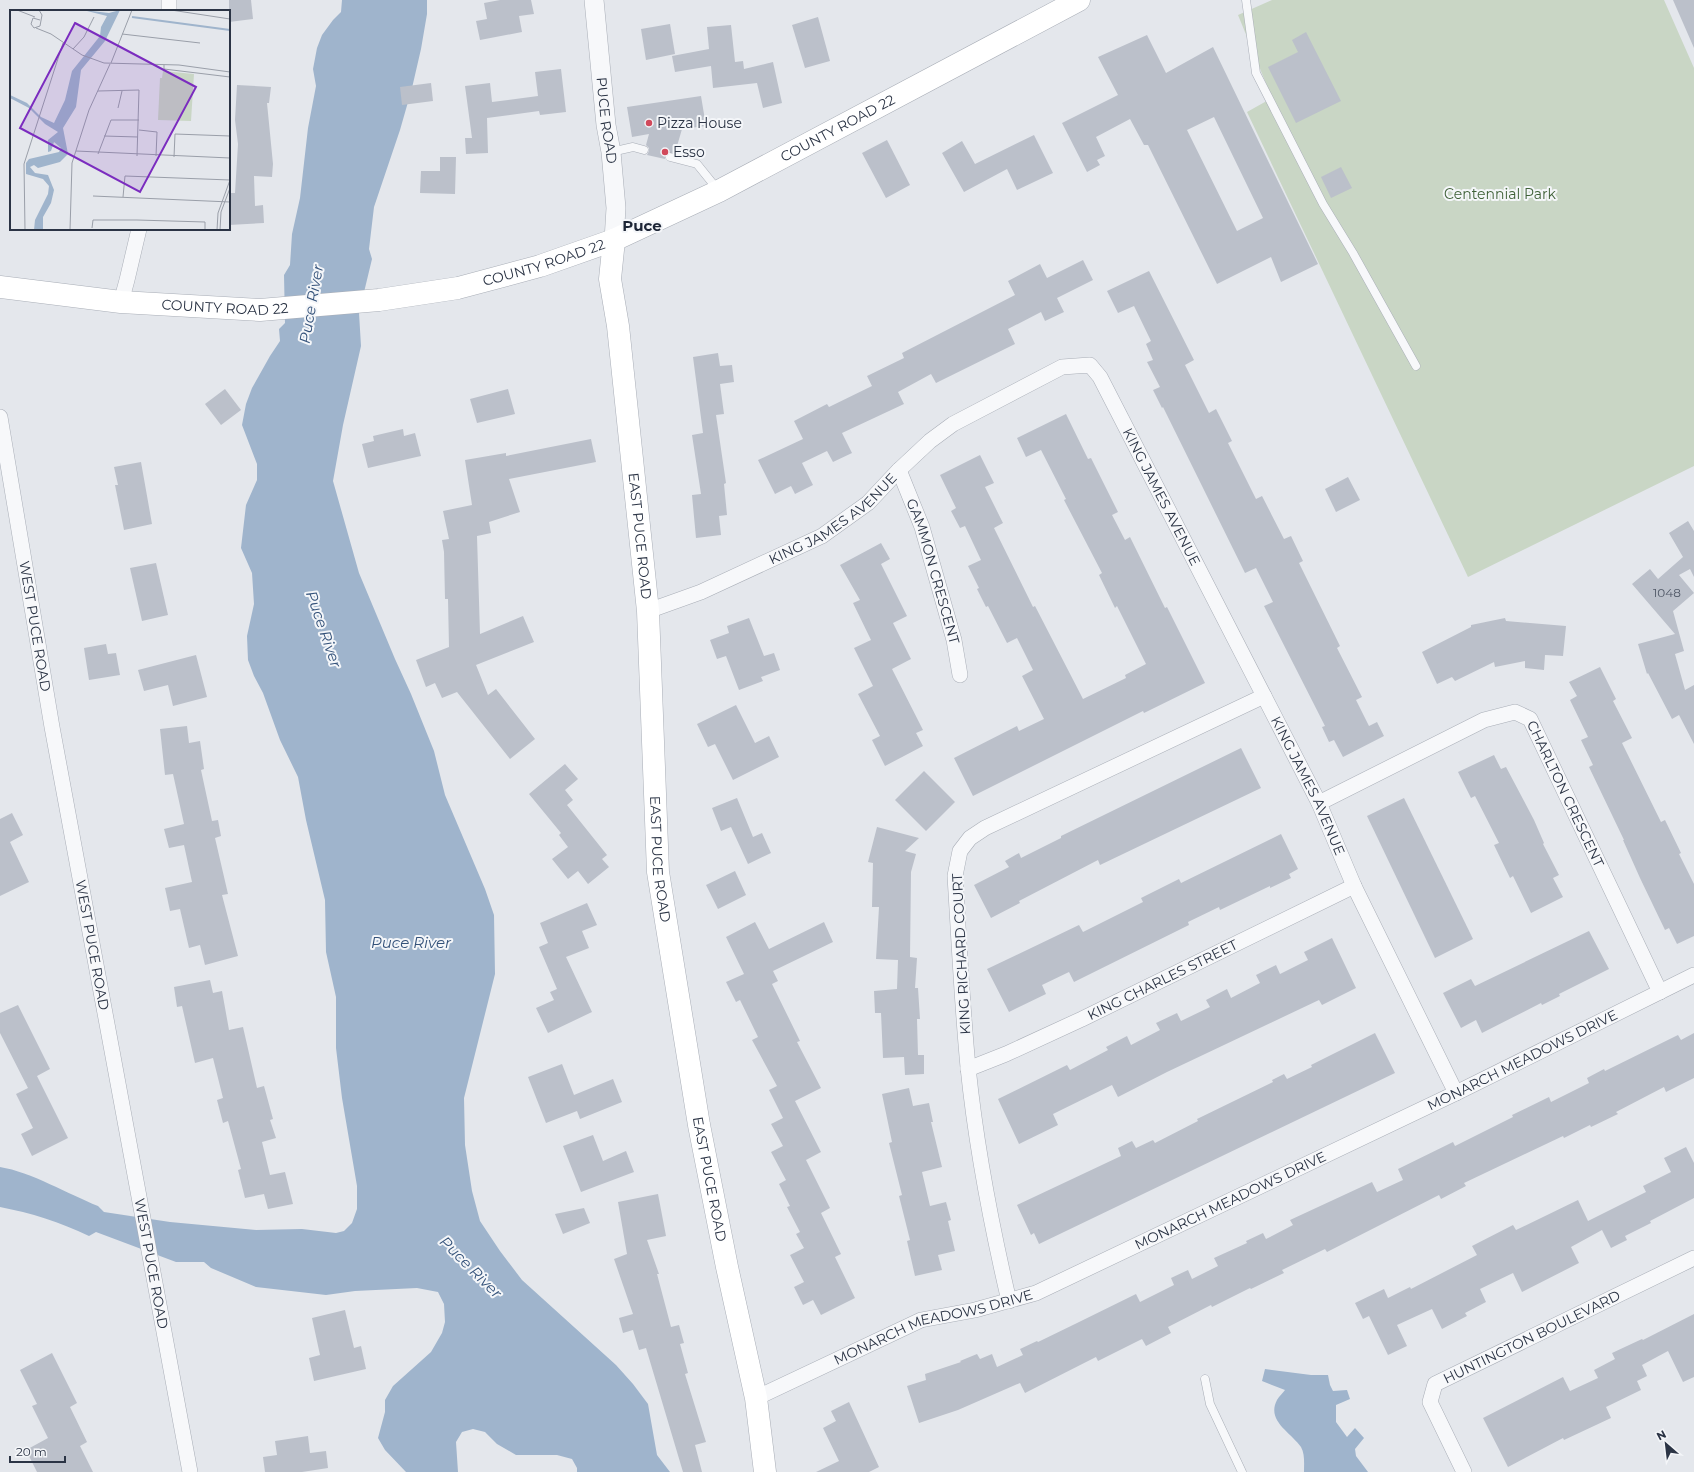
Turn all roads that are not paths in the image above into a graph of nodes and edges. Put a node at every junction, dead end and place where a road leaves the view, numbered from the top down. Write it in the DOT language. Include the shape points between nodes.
graph roads {
  1 [pos="168,0"];
  2 [pos="594,0"];
  3 [pos="1079,0"];
  4 [pos="1246,0"];
  5 [pos="169,10"];
  6 [pos="644,150"];
  7 [pos="611,152"];
  8 [pos="670,157"];
  9 [pos="719,191"];
  10 [pos="139,230"];
  11 [pos="614,240"];
  12 [pos="0,287"];
  13 [pos="120,302"];
  14 [pos="1416,366"];
  15 [pos="0,417"];
  16 [pos="899,470"];
  17 [pos="648,611"];
  18 [pos="960,675"];
  19 [pos="1264,696"];
  20 [pos="1319,803"];
  21 [pos="1354,886"];
  22 [pos="1694,976"];
  23 [pos="1660,992"];
  24 [pos="968,1068"];
  25 [pos="1456,1092"];
  26 [pos="1694,1258"];
  27 [pos="1009,1301"];
  28 [pos="1205,1379"];
  29 [pos="756,1398"];
  30 [pos="190,1472"];
  31 [pos="765,1472"];
  32 [pos="1242,1472"];
  33 [pos="1464,1472"];
  1 -- 5 [label="street"];
  2 -- 7 [label="street, PUCE ROAD"];
  3 -- 9 [label="main road, COUNTY ROAD 22"];
  4 -- 14 [label="lane" via="1256,73 1323,204 1353,252"];
  6 -- 7 [label="lane" via="633,147"];
  7 -- 11 [label="street, PUCE ROAD" via="616,208"];
  8 -- 9 [label="lane" via="697,164"];
  9 -- 11 [label="main road, COUNTY ROAD 22"];
  10 -- 13 [label="street" via="128,280"];
  11 -- 13 [label="main road, COUNTY ROAD 22" via="540,266 458,288 380,300 260,310"];
  11 -- 17 [label="main road, EAST PUCE ROAD" via="610,280 618,326"];
  12 -- 13 [label="main road, COUNTY ROAD 22"];
  15 -- 30 [label="street, WEST PUCE ROAD" via="52,727"];
  16 -- 17 [label="street, KING JAMES AVENUE" via="868,503 822,536 701,592"];
  16 -- 18 [label="street, GAMMON CRESCENT" via="922,527 954,640"];
  16 -- 19 [label="street, KING JAMES AVENUE" via="953,424 1062,367 1090,364 1100,377"];
  17 -- 29 [label="main road, EAST PUCE ROAD" via="658,872 699,1125"];
  19 -- 20 [label="street, KING JAMES AVENUE"];
  19 -- 24 [label="street, KING RICHARD COURT" via="985,828 970,838 960,851 955,876"];
  20 -- 21 [label="street, KING JAMES AVENUE"];
  20 -- 23 [label="street, CHARLTON CRESCENT" via="1484,720 1515,712 1530,719"];
  21 -- 24 [label="street, KING CHARLES STREET" via="1082,1019 1006,1054"];
  21 -- 25 [label="street, KING JAMES AVENUE"];
  22 -- 23 [label="street, MONARCH MEADOWS DRIVE"];
  23 -- 25 [label="street, MONARCH MEADOWS DRIVE"];
  24 -- 27 [label="street, KING RICHARD COURT" via="982,1170"];
  25 -- 27 [label="street, MONARCH MEADOWS DRIVE" via="1036,1293"];
  26 -- 33 [label="street, HUNTINGTON BOULEVARD" via="1435,1384 1430,1402"];
  27 -- 29 [label="street, MONARCH MEADOWS DRIVE" via="920,1320"];
  28 -- 32 [label="lane" via="1210,1404"];
  29 -- 31 [label="main road, EAST PUCE ROAD"];
}
